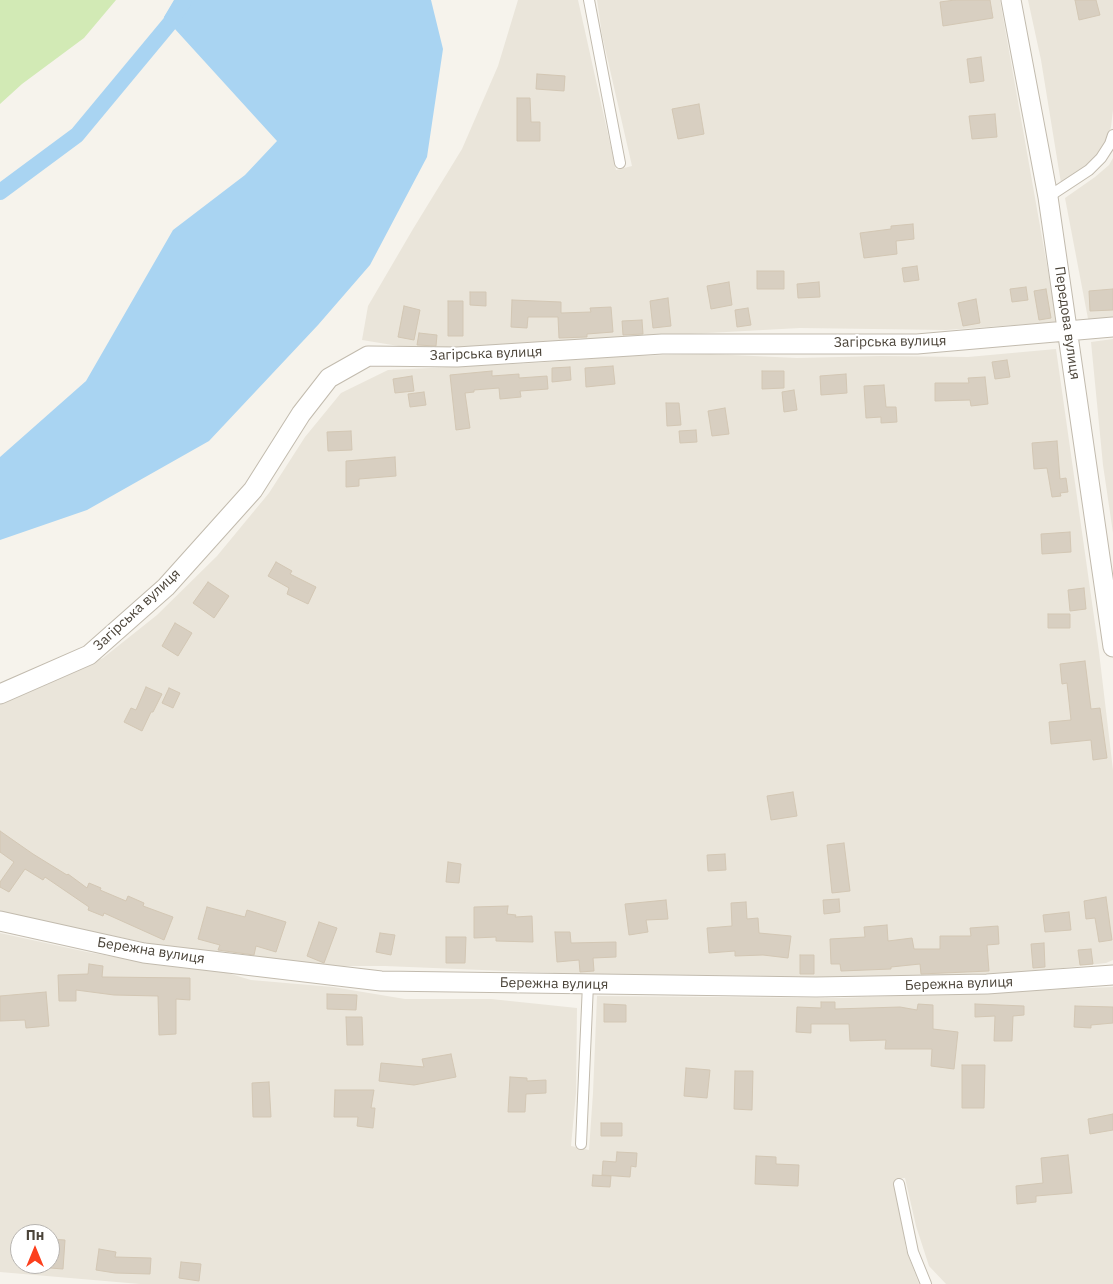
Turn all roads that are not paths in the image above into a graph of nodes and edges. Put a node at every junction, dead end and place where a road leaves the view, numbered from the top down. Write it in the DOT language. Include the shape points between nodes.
graph roads {
  1 [pos="589,0"];
  2 [pos="1011,0"];
  3 [pos="1113,135"];
  4 [pos="620,163"];
  5 [pos="1048,197"];
  6 [pos="1113,327"];
  7 [pos="1068,331"];
  8 [pos="1113,647"];
  9 [pos="0,694"];
  10 [pos="0,922"];
  11 [pos="1113,975"];
  12 [pos="588,984"];
  13 [pos="581,1144"];
  14 [pos="899,1184"];
  15 [pos="926,1284"];
  1 -- 4 [label="lane"];
  2 -- 5 [label="street, Передова вулиця"];
  3 -- 5 [label="lane" via="1095,164"];
  5 -- 7 [label="street, Передова вулиця"];
  6 -- 7 [label="street, Загірська вулиця"];
  7 -- 8 [label="street, Передова вулиця"];
  7 -- 9 [label="street, Загірська вулиця" via="917,344 662,344 457,357 368,356 330,378 301,414 253,490 166,587 89,655"];
  10 -- 12 [label="street, Бережна вулиця" via="144,953 381,981"];
  11 -- 12 [label="street, Бережна вулиця" via="987,984 816,987"];
  12 -- 13 [label="lane"];
  14 -- 15 [label="lane" via="913,1252"];
}
